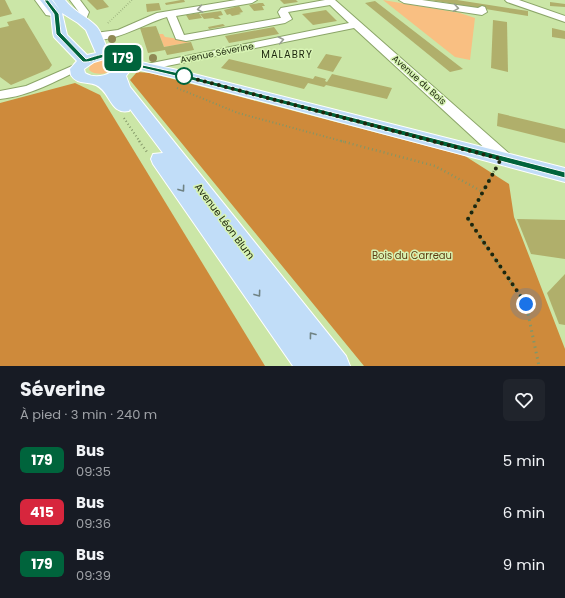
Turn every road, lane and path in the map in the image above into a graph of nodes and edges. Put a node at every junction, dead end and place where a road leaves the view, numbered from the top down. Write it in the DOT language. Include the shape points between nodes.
graph roads {
  1 [pos="40,0"];
  2 [pos="46,0"];
  3 [pos="59,0"];
  4 [pos="75,0"];
  5 [pos="132,0"];
  6 [pos="252,0"];
  7 [pos="404,0"];
  8 [pos="510,0"];
  9 [pos="330,1"];
  10 [pos="482,4"];
  11 [pos="57,14"];
  12 [pos="171,14"];
  13 [pos="565,19"];
  14 [pos="82,20"];
  15 [pos="357,24"];
  16 [pos="106,26"];
  17 [pos="94,33"];
  18 [pos="61,37"];
  19 [pos="104,55"];
  20 [pos="153,68"];
  21 [pos="98,70"];
  22 [pos="0,95"];
  23 [pos="505,160"];
  24 [pos="565,175"];
  25 [pos="483,192"];
  26 [pos="310,366"];
  27 [pos="336,366"];
  28 [pos="539,366"];
  1 -- 11 [label="street" via="49,13"];
  2 -- 11 [label="main road"];
  3 -- 14 [label="main road" via="66,10"];
  4 -- 14 [label="street" via="84,12"];
  5 -- 16 [label="path"];
  6 -- 12 [label="street, one-way"];
  7 -- 10 [label="street, one-way" via="482,12"];
  8 -- 13 [label="street"];
  9 -- 12 [label="street" via="284,10 287,19 282,21 186,38 180,36"];
  9 -- 15 [label="street, Avenue du Bois"];
  11 -- 18 [label="main road"];
  12 -- 17 [label="street" via="157,16 120,32"];
  14 -- 17 [label="main road"];
  20 -- 15 [label="street, Avenue Séverine, one-way"];
  15 -- 23 [label="street, Avenue du Bois"];
  17 -- 18 [label="main road" via="76,32"];
  17 -- 19 [label="main road"];
  18 -- 21 [label="main road, Avenue Léon Blum"];
  19 -- 21 [label="main road"];
  19 -- 21 [label="main road" via="122,57"];
  20 -- 21 [label="main road"];
  20 -- 23 [label="main road"];
  20 -- 25 [label="path" via="160,81 238,113 434,166"];
  21 -- 22 [label="street" via="16,93"];
  21 -- 26 [label="main road, Avenue Léon Blum, one-way"];
  27 -- 21 [label="main road, Avenue Léon Blum, one-way" via="123,88"];
  23 -- 24 [label="main road"];
  23 -- 25 [label="path"];
  25 -- 28 [label="path" via="468,219 526,304"];
}
